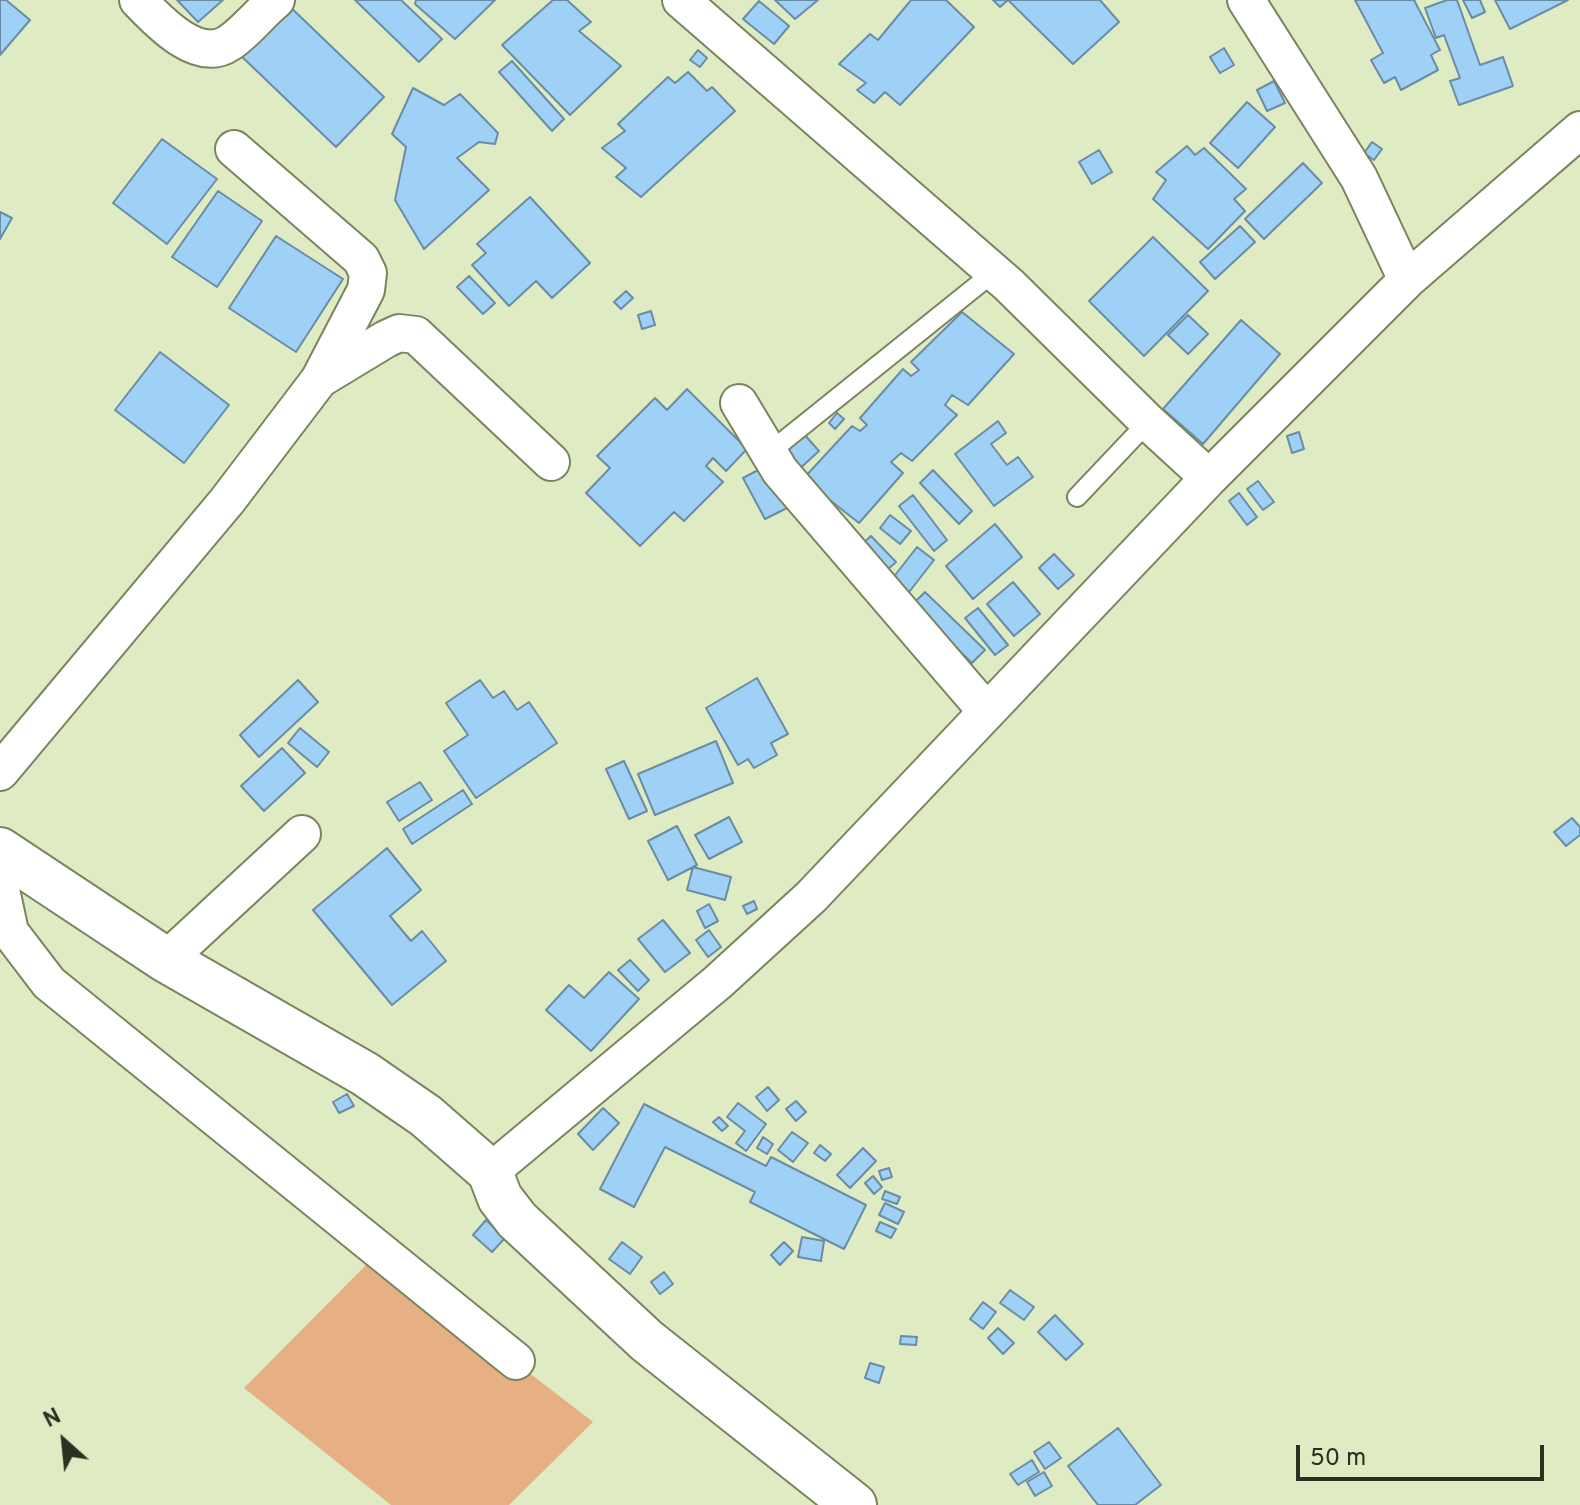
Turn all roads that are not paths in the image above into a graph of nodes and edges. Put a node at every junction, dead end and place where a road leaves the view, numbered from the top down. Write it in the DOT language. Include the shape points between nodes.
graph roads {
  1 [pos="138,0"];
  2 [pos="276,0"];
  3 [pos="681,0"];
  4 [pos="1246,0"];
  5 [pos="1580,130"];
  6 [pos="234,149"];
  7 [pos="994,272"];
  8 [pos="1407,280"];
  9 [pos="319,380"];
  10 [pos="739,403"];
  11 [pos="1148,422"];
  12 [pos="781,443"];
  13 [pos="551,462"];
  14 [pos="1209,478"];
  15 [pos="1077,497"];
  16 [pos="987,712"];
  17 [pos="0,772"];
  18 [pos="302,834"];
  19 [pos="0,850"];
  20 [pos="0,885"];
  21 [pos="166,960"];
  22 [pos="490,1172"];
  23 [pos="516,1361"];
  24 [pos="854,1505"];
  1 -- 2 [label="street" via="173,33 214,50 228,44"];
  3 -- 7 [label="street"];
  4 -- 8 [label="street" via="1359,178"];
  5 -- 8 [label="street"];
  6 -- 9 [label="street" via="361,259 368,273 366,290"];
  7 -- 11 [label="street"];
  7 -- 12 [label="lane"];
  8 -- 14 [label="street"];
  9 -- 13 [label="street" via="386,339 399,333 416,335"];
  9 -- 17 [label="street" via="227,501"];
  10 -- 16 [label="street" via="780,471"];
  11 -- 14 [label="street"];
  11 -- 15 [label="lane"];
  14 -- 16 [label="street"];
  16 -- 22 [label="street" via="811,897 718,982"];
  18 -- 21 [label="street"];
  19 -- 21 [label="street"];
  20 -- 23 [label="street" via="10,932 49,983"];
  21 -- 22 [label="street" via="365,1074 426,1116"];
  22 -- 24 [label="street" via="507,1209 635,1330"];
}
